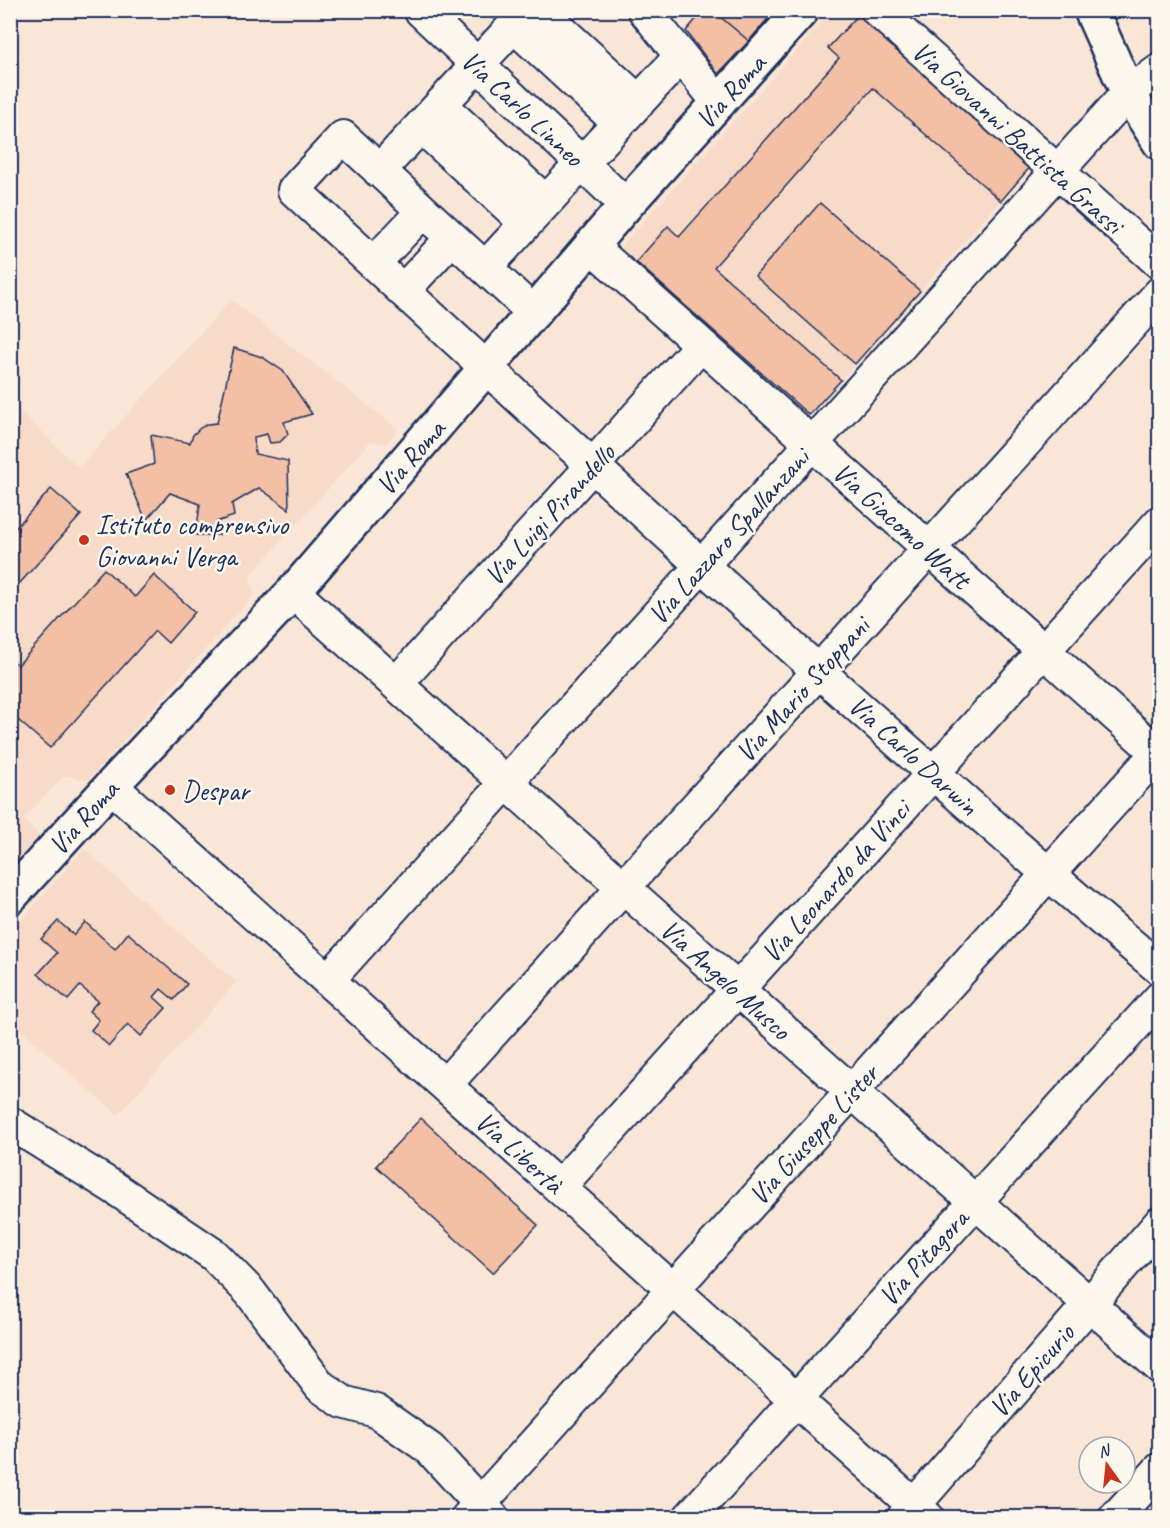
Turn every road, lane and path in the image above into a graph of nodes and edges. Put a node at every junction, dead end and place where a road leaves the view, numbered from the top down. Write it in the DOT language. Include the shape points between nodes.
graph roads {
  1 [pos="420,10"];
  2 [pos="644,10"];
  3 [pos="802,10"];
  4 [pos="877,10"];
  5 [pos="1092,10"];
  6 [pos="527,16"];
  7 [pos="681,56"];
  8 [pos="478,65"];
  9 [pos="1160,70"];
  10 [pos="1128,93"];
  11 [pos="719,103"];
  12 [pos="629,112"];
  13 [pos="431,116"];
  14 [pos="1160,143"];
  15 [pos="582,164"];
  16 [pos="379,171"];
  17 [pos="1057,171"];
  18 [pos="626,205"];
  19 [pos="423,211"];
  20 [pos="536,212"];
  21 [pos="452,238"];
  22 [pos="591,246"];
  23 [pos="374,263"];
  24 [pos="1160,263"];
  25 [pos="485,268"];
  26 [pos="403,291"];
  27 [pos="1160,293"];
  28 [pos="534,313"];
  29 [pos="701,345"];
  30 [pos="487,367"];
  31 [pos="812,444"];
  32 [pos="592,466"];
  33 [pos="1160,522"];
  34 [pos="929,549"];
  35 [pos="702,565"];
  36 [pos="293,592"];
  37 [pos="1043,651"];
  38 [pos="819,670"];
  39 [pos="396,684"];
  40 [pos="1159,753"];
  41 [pos="933,772"];
  42 [pos="506,782"];
  43 [pos="111,786"];
  44 [pos="1047,874"];
  45 [pos="624,888"];
  46 [pos="10,897"];
  47 [pos="1160,969"];
  48 [pos="328,980"];
  49 [pos="738,989"];
  50 [pos="1160,998"];
  51 [pos="445,1085"];
  52 [pos="852,1091"];
  53 [pos="10,1123"];
  54 [pos="559,1187"];
  55 [pos="974,1201"];
  56 [pos="1160,1222"];
  57 [pos="673,1289"];
  58 [pos="1089,1304"];
  59 [pos="1160,1367"];
  60 [pos="796,1399"];
  61 [pos="1160,1469"];
  62 [pos="480,1513"];
  63 [pos="915,1513"];
  64 [pos="689,1518"];
  65 [pos="1115,1518"];
  1 -- 8 [label="street, Via Carlo Linneo"];
  2 -- 7 [label="street"];
  3 -- 11 [label="main road, Via Roma"];
  4 -- 17 [label="street, Via Giovanni Battista Grassi"];
  5 -- 10 [label="main road"];
  6 -- 8 [label="street"];
  6 -- 12 [label="street"];
  7 -- 11 [label="street"];
  7 -- 12 [label="street"];
  8 -- 13 [label="street"];
  8 -- 15 [label="street, Via Carlo Linneo"];
  9 -- 10 [label="street, Via Lazzaro Spallanzani"];
  10 -- 14 [label="main road"];
  10 -- 17 [label="street, Via Lazzaro Spallanzani"];
  11 -- 18 [label="main road, Via Roma"];
  12 -- 15 [label="street"];
  13 -- 16 [label="street"];
  13 -- 20 [label="street"];
  15 -- 18 [label="street, Via Carlo Linneo"];
  15 -- 20 [label="street"];
  16 -- 19 [label="street"];
  16 -- 23 [label="street, Via Carlo Darwin" via="343,137 294,190"];
  17 -- 24 [label="street, Via Giovanni Battista Grassi"];
  17 -- 31 [label="street, Via Lazzaro Spallanzani"];
  18 -- 22 [label="main road, Via Roma"];
  19 -- 21 [label="street"];
  19 -- 23 [label="street"];
  20 -- 25 [label="street"];
  21 -- 25 [label="street"];
  21 -- 26 [label="street"];
  22 -- 28 [label="main road, Via Roma"];
  22 -- 29 [label="street, Via Giacomo Watt"];
  23 -- 26 [label="street, Via Carlo Darwin"];
  25 -- 28 [label="street"];
  26 -- 30 [label="street, Via Carlo Darwin"];
  27 -- 34 [label="street, Via Mario Stoppani"];
  28 -- 30 [label="main road, Via Roma"];
  29 -- 31 [label="street, Via Giacomo Watt"];
  29 -- 32 [label="street, Via Luigi Pirandello"];
  30 -- 32 [label="street, Via Carlo Darwin"];
  30 -- 36 [label="main road, Via Roma"];
  31 -- 34 [label="street, Via Giacomo Watt"];
  31 -- 35 [label="street, Via Lazzaro Spallanzani"];
  32 -- 35 [label="street, Via Carlo Darwin"];
  32 -- 39 [label="street, Via Luigi Pirandello"];
  33 -- 37 [label="street, Via Leonardo da Vinci"];
  34 -- 37 [label="street, Via Giacomo Watt"];
  34 -- 38 [label="street, Via Mario Stoppani"];
  35 -- 38 [label="street, Via Carlo Darwin"];
  35 -- 42 [label="street, Via Lazzaro Spallanzani"];
  36 -- 39 [label="street, Via Angelo Musco"];
  36 -- 43 [label="main road, Via Roma"];
  37 -- 40 [label="street, Via Giacomo Watt"];
  37 -- 41 [label="street, Via Leonardo da Vinci"];
  38 -- 41 [label="street, Via Carlo Darwin"];
  38 -- 45 [label="street, Via Mario Stoppani"];
  39 -- 42 [label="street, Via Angelo Musco"];
  40 -- 44 [label="street, Via Giuseppe Lister"];
  41 -- 44 [label="street, Via Carlo Darwin"];
  41 -- 49 [label="street, Via Leonardo da Vinci"];
  42 -- 45 [label="street, Via Angelo Musco"];
  42 -- 48 [label="street, Via Lazzaro Spallanzani"];
  43 -- 46 [label="main road, Via Roma"];
  43 -- 48 [label="street, Via Libertà"];
  44 -- 47 [label="street, Via Carlo Darwin"];
  44 -- 52 [label="street, Via Giuseppe Lister"];
  45 -- 49 [label="street, Via Angelo Musco"];
  45 -- 51 [label="street, Via Mario Stoppani"];
  48 -- 51 [label="street, Via Libertà"];
  49 -- 52 [label="street, Via Angelo Musco"];
  49 -- 54 [label="street, Via Leonardo da Vinci"];
  50 -- 55 [label="street, Via Pitagora"];
  51 -- 54 [label="street, Via Libertà"];
  52 -- 55 [label="street, Via Angelo Musco"];
  52 -- 57 [label="street, Via Giuseppe Lister"];
  53 -- 62 [label="street" via="214,1255 250,1292 320,1386 343,1402 376,1411 430,1449"];
  54 -- 57 [label="street, Via Libertà"];
  55 -- 58 [label="street, Via Angelo Musco"];
  55 -- 60 [label="street, Via Pitagora"];
  56 -- 58 [label="street, Via Epicurio"];
  57 -- 60 [label="street, Via Libertà"];
  57 -- 62 [label="street, Via Giuseppe Lister"];
  58 -- 59 [label="street, Via Angelo Musco"];
  58 -- 63 [label="street, Via Epicurio"];
  60 -- 63 [label="street, Via Libertà"];
  60 -- 64 [label="street, Via Pitagora"];
  61 -- 65 [label="street"];
}
